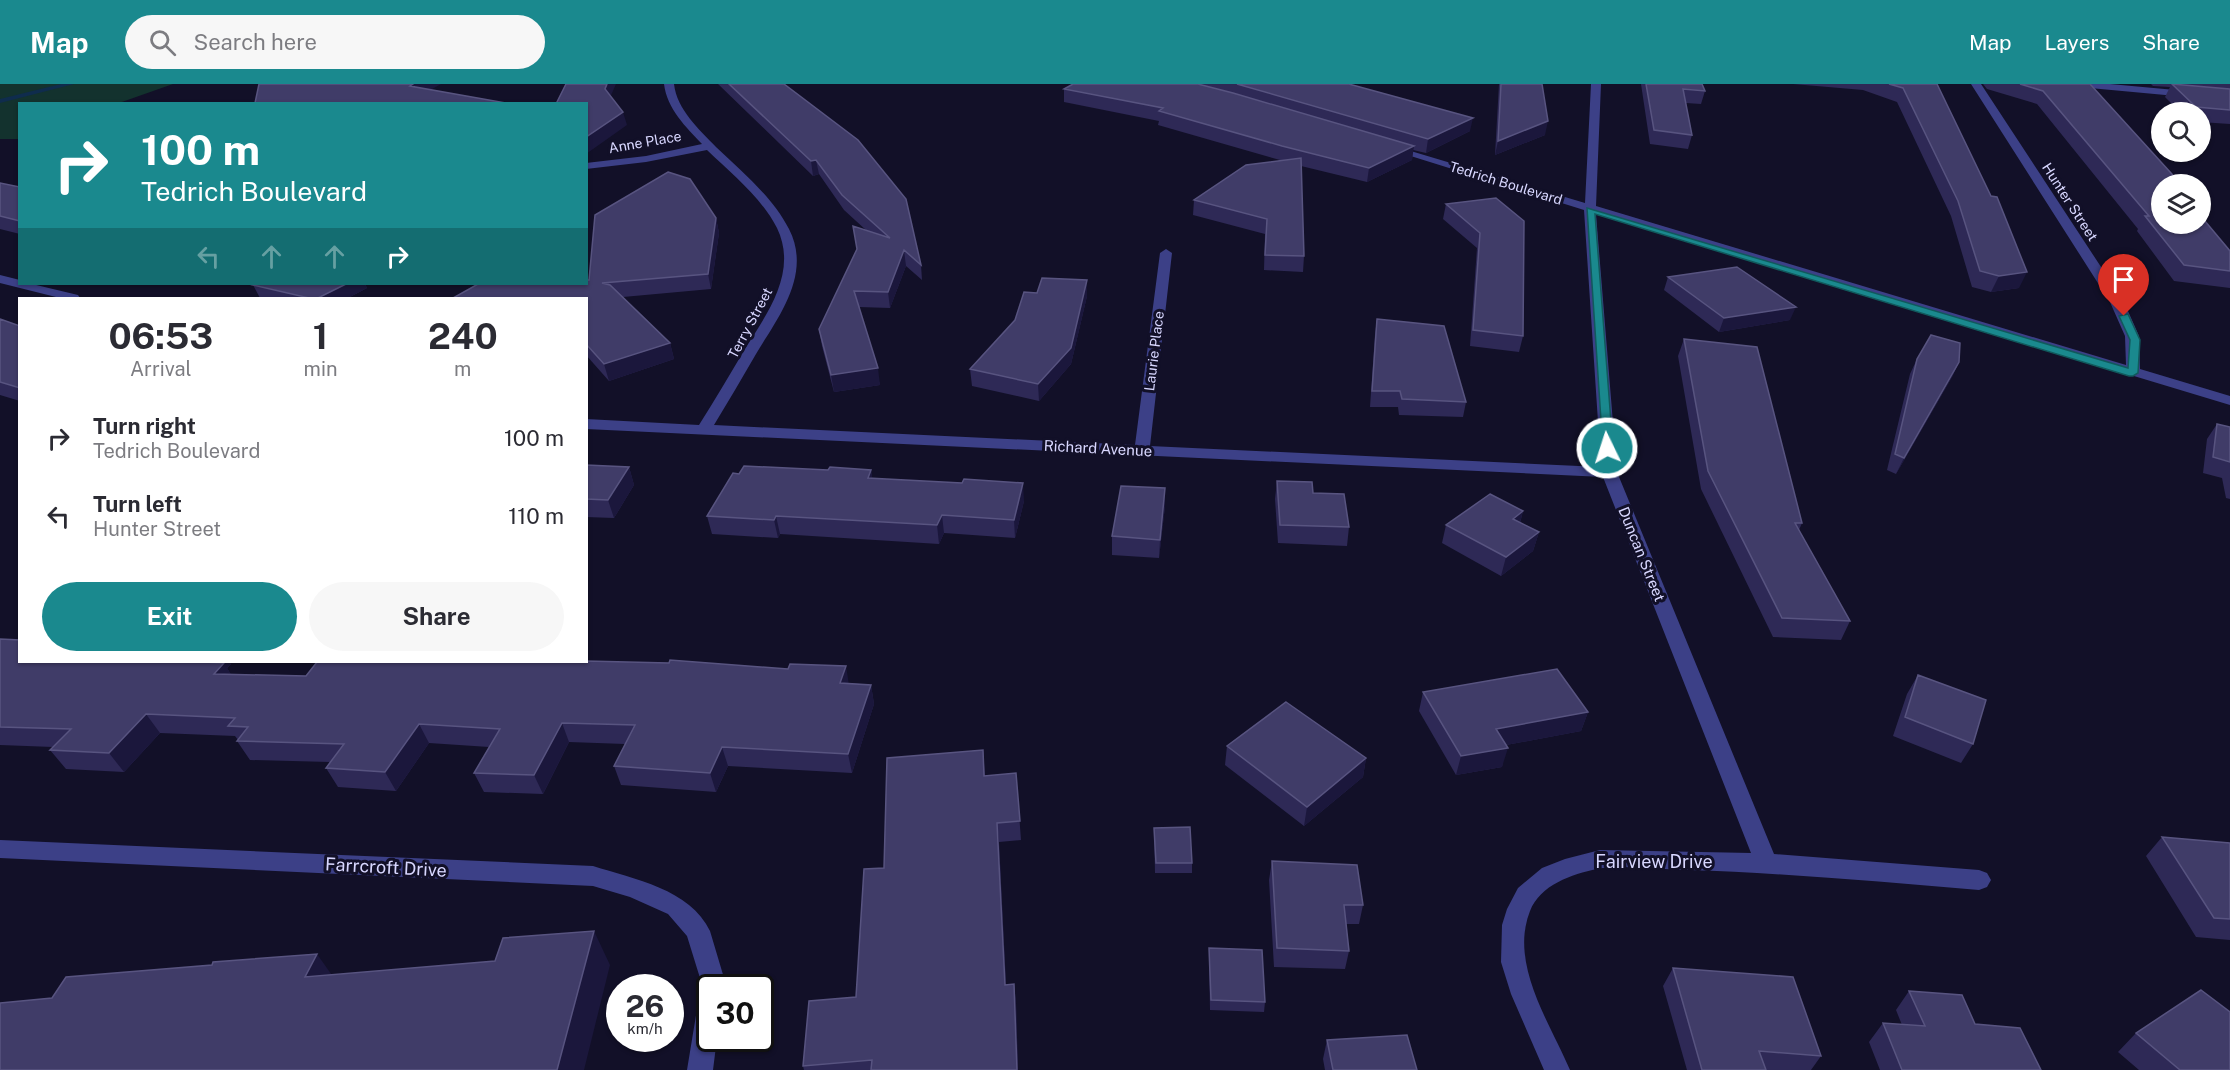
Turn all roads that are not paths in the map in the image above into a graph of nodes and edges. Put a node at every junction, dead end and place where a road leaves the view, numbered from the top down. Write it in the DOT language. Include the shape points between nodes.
graph roads {
  1 [pos="669,84"];
  2 [pos="1596,84"];
  3 [pos="1976,84"];
  4 [pos="2079,84"];
  5 [pos="2230,98"];
  6 [pos="1377,144"];
  7 [pos="709,146"];
  8 [pos="588,166"];
  9 [pos="1590,210"];
  10 [pos="1166,253"];
  11 [pos="0,279"];
  12 [pos="18,284"];
  13 [pos="23,285"];
  14 [pos="69,297"];
  15 [pos="2133,373"];
  16 [pos="2230,401"];
  17 [pos="588,424"];
  18 [pos="704,430"];
  19 [pos="1142,450"];
  20 [pos="1609,472"];
  21 [pos="0,849"];
  22 [pos="1766,863"];
  23 [pos="1979,880"];
  24 [pos="711,974"];
  25 [pos="702,1052"];
  26 [pos="700,1070"];
  27 [pos="1557,1070"];
  1 -- 7 [label="street, Terry Street" via="672,103"];
  2 -- 9 [label="street, Duncan Street"];
  3 -- 15 [label="street, Hunter Street" via="2132,331"];
  4 -- 5 [label="street"];
  6 -- 9 [label="street, Tedrich Boulevard"];
  7 -- 8 [label="street, Anne Place"];
  7 -- 18 [label="street, Terry Street" via="762,198 782,225 790,250 790,273 783,298"];
  9 -- 15 [label="street, Tedrich Boulevard"];
  9 -- 20 [label="street, Duncan Street"];
  10 -- 19 [label="street, Laurie Place"];
  11 -- 12 [label="street"];
  13 -- 14 [label="street"];
  15 -- 16 [label="street, Tedrich Boulevard"];
  17 -- 18 [label="street, Richard Avenue"];
  18 -- 19 [label="street, Richard Avenue"];
  19 -- 20 [label="street, Richard Avenue"];
  20 -- 22 [label="street, Duncan Street"];
  21 -- 24 [label="street, Farrcroft Drive" via="593,876 676,907 698,931"];
  22 -- 23 [label="street, Fairview Drive"];
  22 -- 27 [label="street, Fairview Drive" via="1600,859 1546,875 1522,899 1512,930 1514,966"];
  25 -- 26 [label="street"];
}
